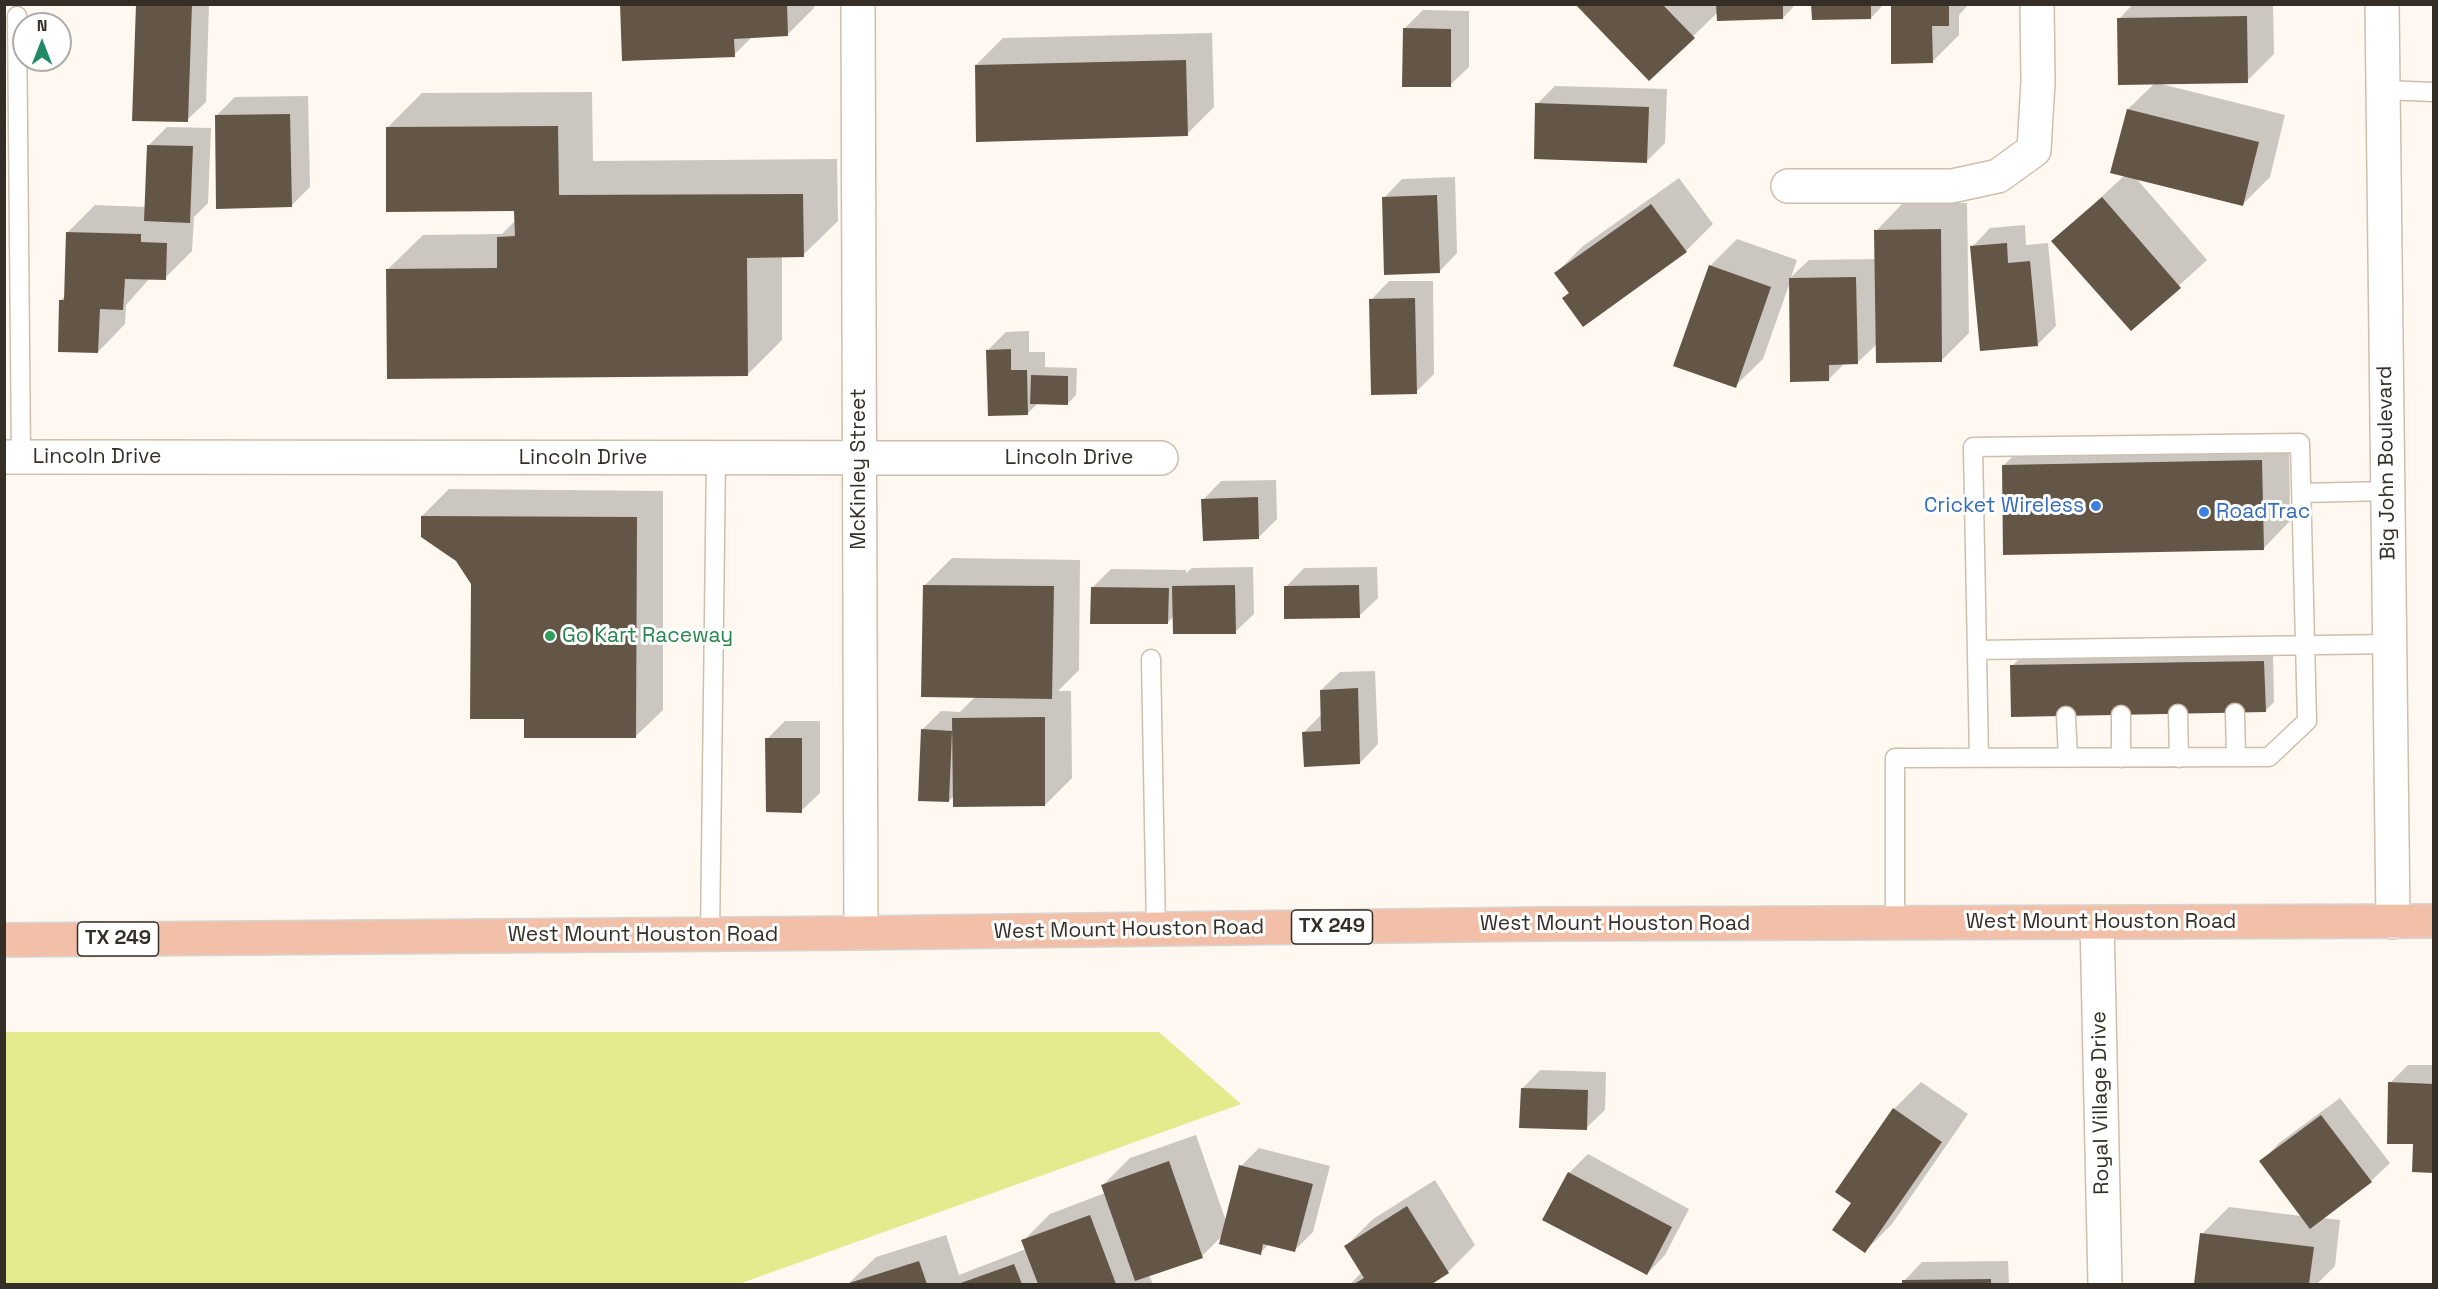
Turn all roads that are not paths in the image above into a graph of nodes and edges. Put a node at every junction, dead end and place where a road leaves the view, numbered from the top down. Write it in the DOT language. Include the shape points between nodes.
graph roads {
  1 [pos="858,4"];
  2 [pos="2037,4"];
  3 [pos="2382,4"];
  4 [pos="16,72"];
  5 [pos="2383,90"];
  6 [pos="2433,93"];
  7 [pos="1788,186"];
  8 [pos="13,457"];
  9 [pos="716,458"];
  10 [pos="859,458"];
  11 [pos="1161,458"];
  12 [pos="2388,491"];
  13 [pos="2301,493"];
  14 [pos="2390,644"];
  15 [pos="2305,646"];
  16 [pos="1977,650"];
  17 [pos="1151,659"];
  18 [pos="2235,713"];
  19 [pos="2178,714"];
  20 [pos="2121,715"];
  21 [pos="2066,716"];
  22 [pos="2236,757"];
  23 [pos="1979,758"];
  24 [pos="2068,758"];
  25 [pos="2121,758"];
  26 [pos="2179,758"];
  27 [pos="2433,921"];
  28 [pos="1895,922"];
  29 [pos="2097,922"];
  30 [pos="2393,922"];
  31 [pos="1156,930"];
  32 [pos="861,933"];
  33 [pos="710,935"];
  34 [pos="4,940"];
  35 [pos="2105,1284"];
  1 -- 10 [label="street, McKinley Street"];
  2 -- 7 [label="street" via="2034,150 1998,176 1952,186"];
  3 -- 5 [label="street, Big John Boulevard"];
  4 -- 8 [label="lane"];
  5 -- 6 [label="lane"];
  5 -- 12 [label="street, Big John Boulevard"];
  8 -- 9 [label="street, Lincoln Drive"];
  9 -- 10 [label="street, Lincoln Drive"];
  9 -- 33 [label="lane"];
  10 -- 11 [label="street, Lincoln Drive"];
  10 -- 32 [label="street, McKinley Street"];
  12 -- 13 [label="lane"];
  12 -- 14 [label="street, Big John Boulevard"];
  13 -- 15 [label="lane"];
  13 -- 16 [label="lane" via="2300,443 1973,447"];
  14 -- 15 [label="lane"];
  14 -- 30 [label="street, Big John Boulevard"];
  15 -- 16 [label="lane" via="2235,653 2120,656"];
  15 -- 22 [label="lane" via="2307,721 2269,757"];
  16 -- 23 [label="lane"];
  17 -- 31 [label="lane"];
  18 -- 22 [label="lane"];
  19 -- 26 [label="lane"];
  20 -- 25 [label="lane"];
  21 -- 24 [label="lane"];
  22 -- 26 [label="lane"];
  23 -- 24 [label="lane"];
  23 -- 28 [label="lane" via="1895,758"];
  24 -- 25 [label="lane"];
  25 -- 26 [label="lane"];
  27 -- 30 [label="main road, West Mount Houston Road / TX 249"];
  28 -- 29 [label="main road, West Mount Houston Road / TX 249"];
  28 -- 31 [label="main road, West Mount Houston Road / TX 249"];
  29 -- 30 [label="main road, West Mount Houston Road / TX 249"];
  29 -- 35 [label="street, Royal Village Drive"];
  31 -- 32 [label="main road, West Mount Houston Road / TX 249"];
  32 -- 33 [label="main road, West Mount Houston Road / TX 249"];
  33 -- 34 [label="main road, West Mount Houston Road / TX 249"];
}
